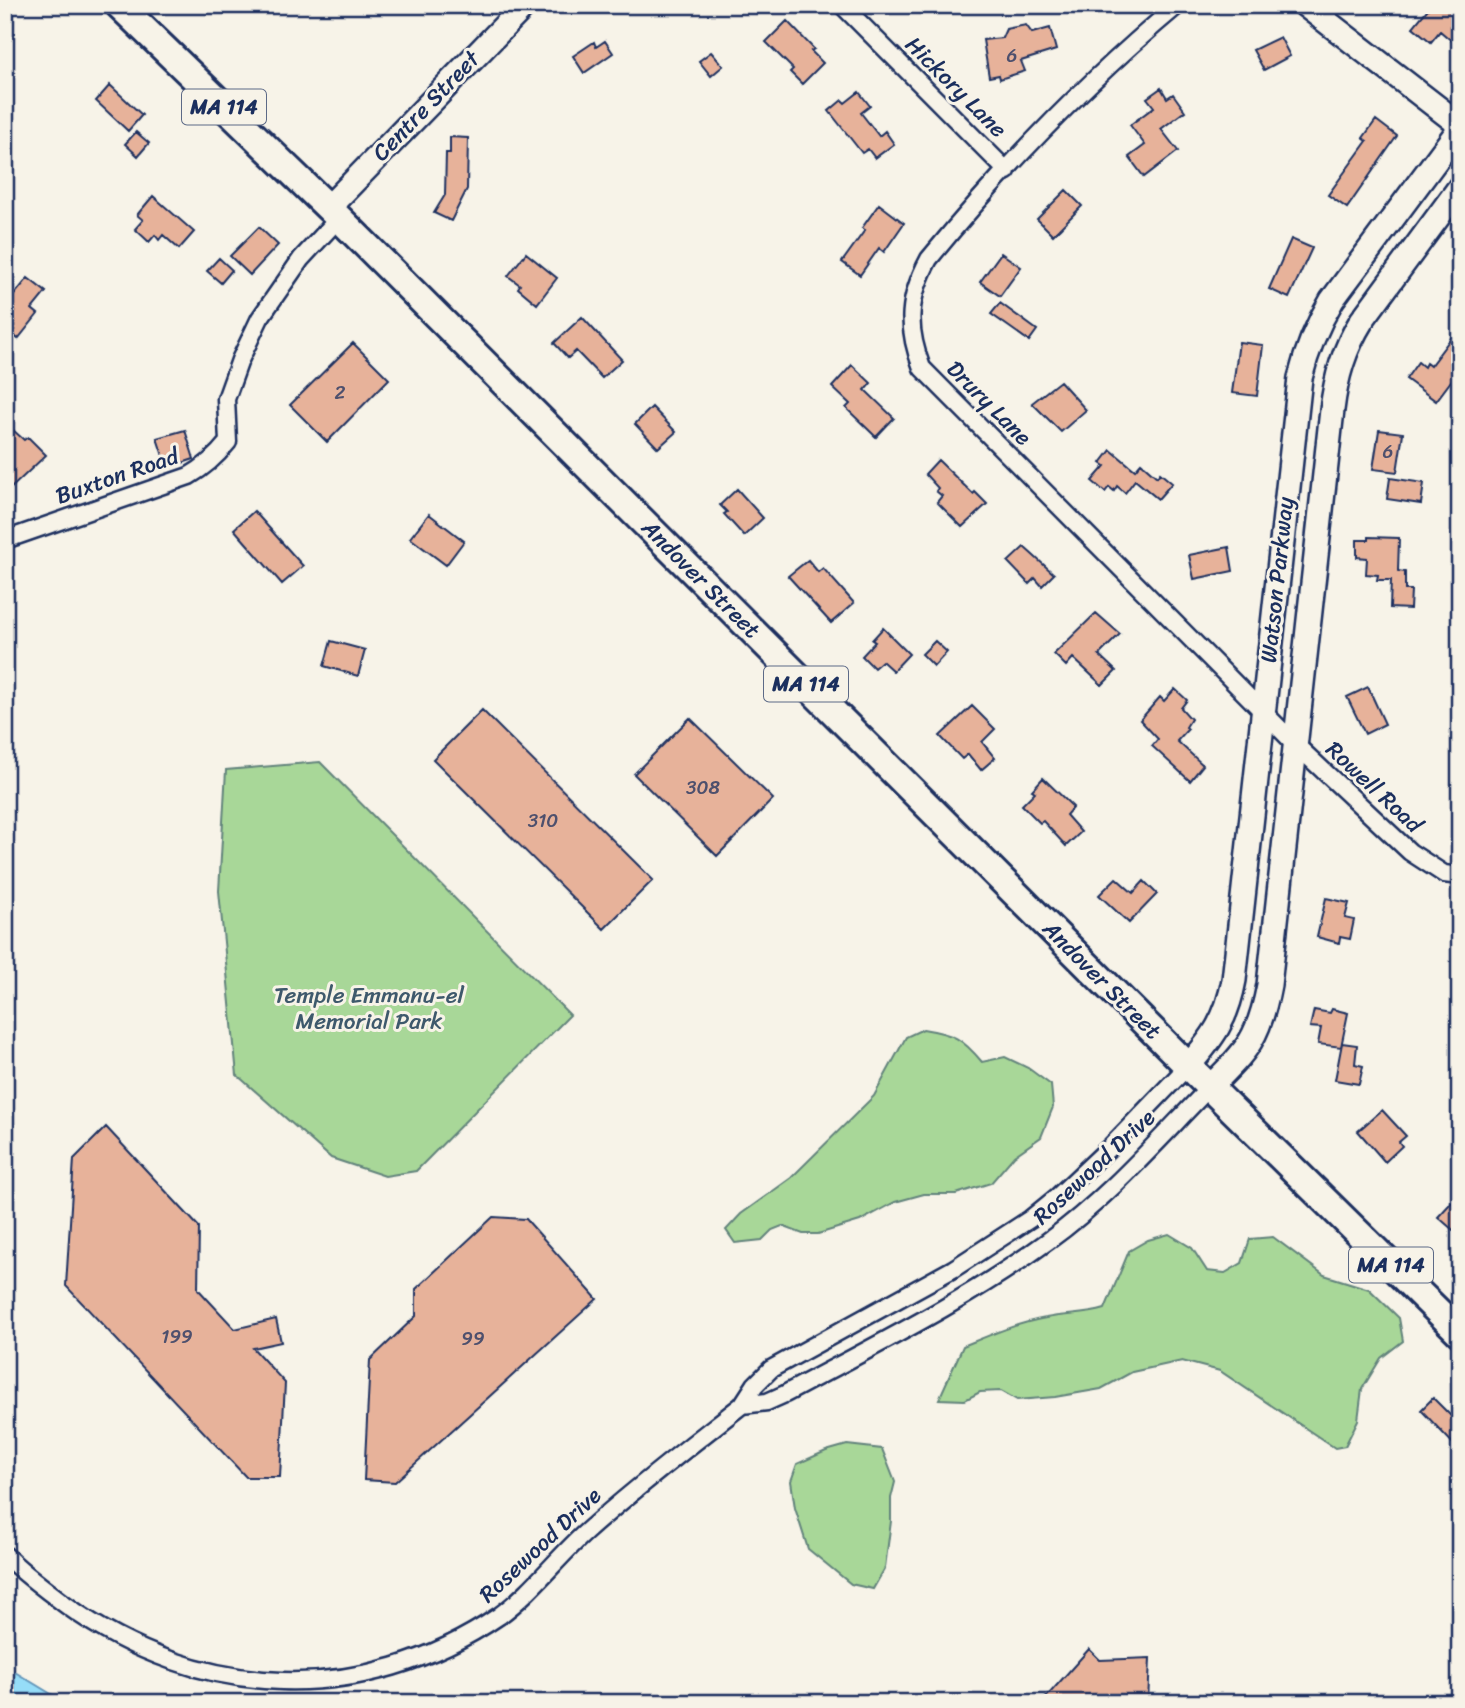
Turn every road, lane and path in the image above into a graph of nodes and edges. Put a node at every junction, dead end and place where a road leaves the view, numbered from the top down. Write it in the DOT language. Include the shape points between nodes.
graph roads {
  1 [pos="119,5"];
  2 [pos="525,5"];
  3 [pos="842,5"];
  4 [pos="1178,5"];
  5 [pos="1305,5"];
  6 [pos="1460,126"];
  7 [pos="1007,170"];
  8 [pos="1460,187"];
  9 [pos="333,213"];
  10 [pos="5,540"];
  11 [pos="1262,709"];
  12 [pos="1296,745"];
  13 [pos="1460,876"];
  14 [pos="1188,1066"];
  15 [pos="1210,1087"];
  16 [pos="1460,1333"];
  17 [pos="742,1405"];
  18 [pos="5,1555"];
  1 -- 9 [label="highway, Andover Street / MA 114"];
  2 -- 9 [label="main road, Centre Street"];
  3 -- 7 [label="street, Hickory Lane"];
  4 -- 7 [label="street, Drury Lane" via="1139,37"];
  5 -- 6 [label="main road"];
  6 -- 11 [label="main road, Watson Parkway" via="1332,300 1307,351 1300,378"];
  7 -- 11 [label="street, Drury Lane" via="936,250 917,282 911,326 922,368"];
  8 -- 12 [label="main road, Watson Parkway" via="1362,320 1341,362"];
  9 -- 10 [label="street, Buxton Road" via="260,318 226,399 228,442 217,456 188,476"];
  9 -- 14 [label="highway, Andover Street / MA 114"];
  11 -- 12 [label="street, Drury Lane"];
  11 -- 14 [label="main road, Watson Parkway" via="1231,998 1213,1038"];
  12 -- 13 [label="street, Rowell Road" via="1410,852 1444,874"];
  12 -- 15 [label="main road, Watson Parkway" via="1265,1007 1244,1052"];
  14 -- 15 [label="highway, Andover Street / MA 114"];
  14 -- 17 [label="street, Rosewood Drive" via="1110,1147 1030,1219 953,1269 771,1369"];
  15 -- 16 [label="highway, Andover Street / MA 114"];
  15 -- 17 [label="street, Rosewood Drive" via="1131,1168 1047,1242 969,1294 785,1394"];
  17 -- 18 [label="street, Rosewood Drive" via="608,1511 500,1616 420,1663 376,1675 293,1685 254,1682 181,1664 108,1633"];
}
